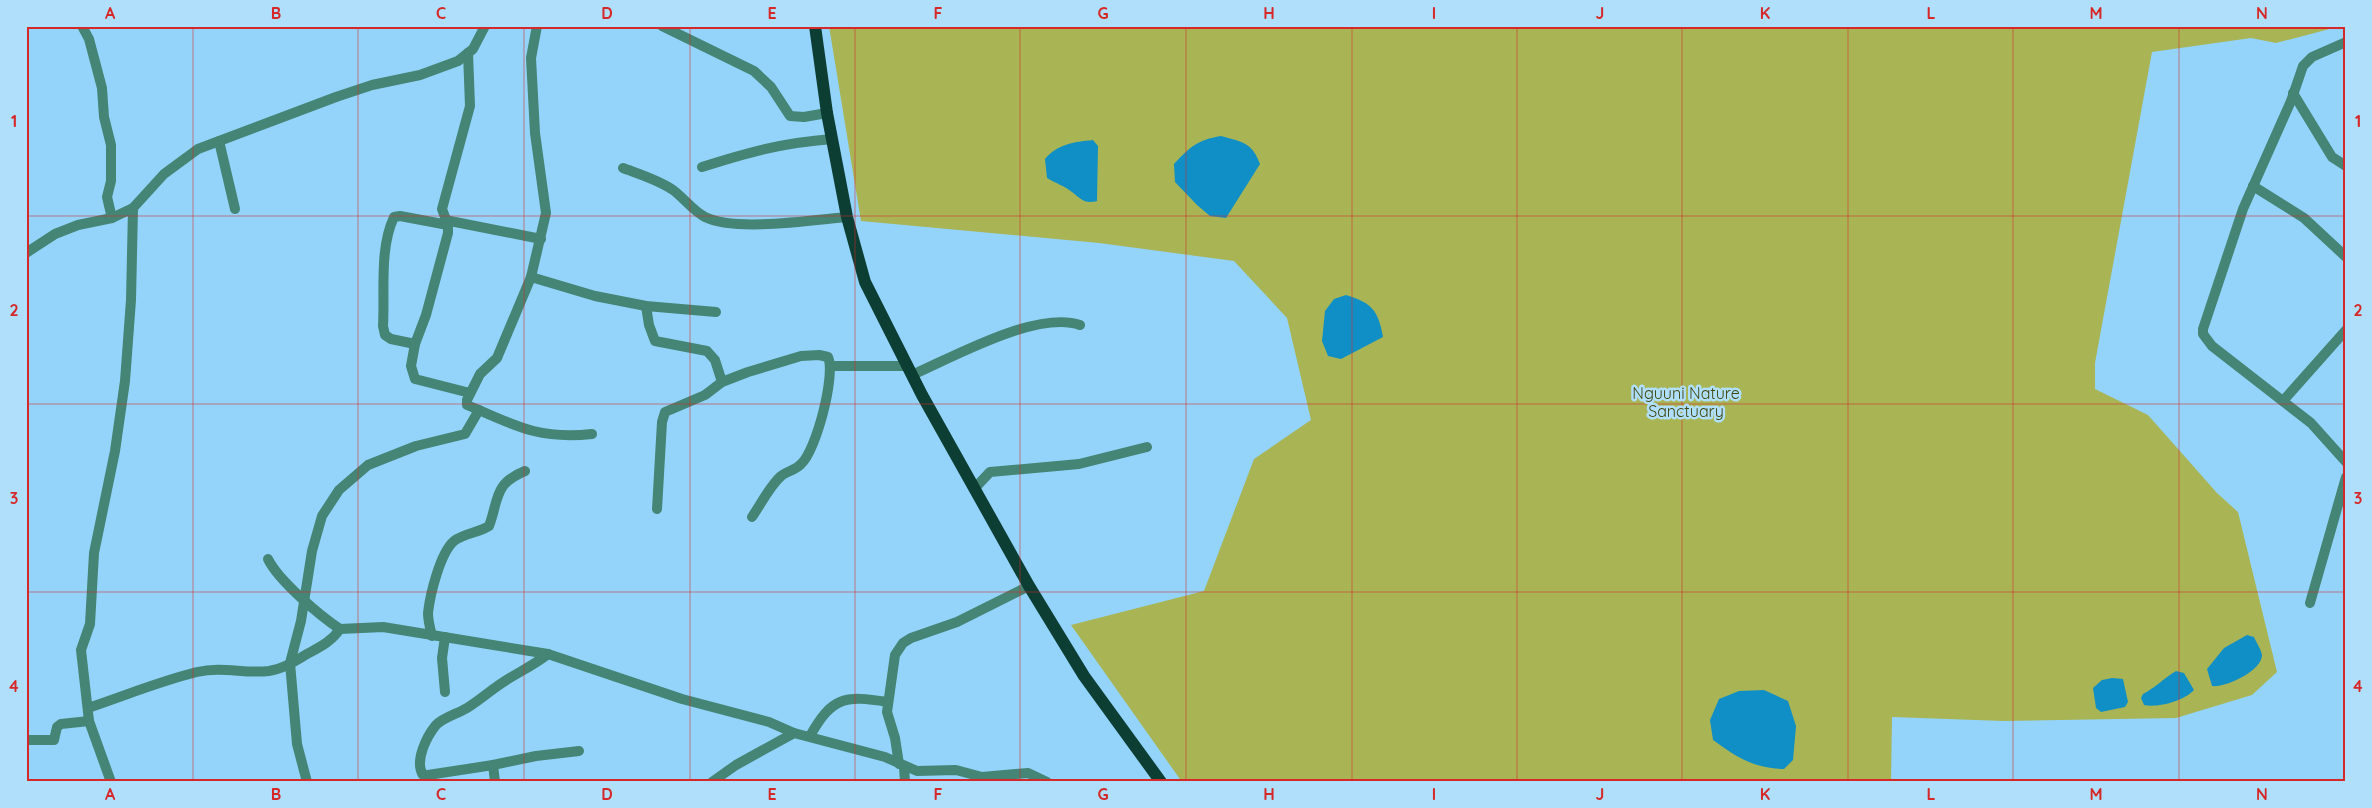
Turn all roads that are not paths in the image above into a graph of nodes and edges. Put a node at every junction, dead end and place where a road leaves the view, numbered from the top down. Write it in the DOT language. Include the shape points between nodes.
graph roads {
  1 [pos="82,26"];
  2 [pos="486,26"];
  3 [pos="537,26"];
  4 [pos="662,26"];
  5 [pos="815,26"];
  6 [pos="2346,42"];
  7 [pos="468,53"];
  8 [pos="2293,93"];
  9 [pos="826,113"];
  10 [pos="220,140"];
  11 [pos="832,140"];
  12 [pos="2346,166"];
  13 [pos="702,167"];
  14 [pos="624,168"];
  15 [pos="2253,186"];
  16 [pos="133,208"];
  17 [pos="235,209"];
  18 [pos="847,217"];
  19 [pos="112,218"];
  20 [pos="446,222"];
  21 [pos="540,239"];
  22 [pos="26,253"];
  23 [pos="2346,257"];
  24 [pos="531,277"];
  25 [pos="646,306"];
  26 [pos="716,312"];
  27 [pos="1080,325"];
  28 [pos="2346,330"];
  29 [pos="415,344"];
  30 [pos="830,366"];
  31 [pos="910,370"];
  32 [pos="722,382"];
  33 [pos="470,393"];
  34 [pos="2283,401"];
  35 [pos="479,410"];
  36 [pos="592,434"];
  37 [pos="1146,448"];
  38 [pos="2346,462"];
  39 [pos="525,471"];
  40 [pos="2346,477"];
  41 [pos="974,489"];
  42 [pos="657,509"];
  43 [pos="752,517"];
  44 [pos="268,559"];
  45 [pos="1029,586"];
  46 [pos="305,600"];
  47 [pos="2310,603"];
  48 [pos="340,629"];
  49 [pos="432,636"];
  50 [pos="445,637"];
  51 [pos="548,654"];
  52 [pos="290,663"];
  53 [pos="445,692"];
  54 [pos="888,702"];
  55 [pos="88,708"];
  56 [pos="89,721"];
  57 [pos="794,733"];
  58 [pos="810,736"];
  59 [pos="26,740"];
  60 [pos="578,750"];
  61 [pos="493,765"];
  62 [pos="902,766"];
  63 [pos="1158,781"];
  64 [pos="111,782"];
  65 [pos="307,782"];
  66 [pos="495,782"];
  67 [pos="712,782"];
  68 [pos="904,782"];
  69 [pos="1047,782"];
  1 -- 19 [label="street" via="89,39 102,88 104,117 111,145 111,181 107,197"];
  2 -- 7 [label="street"];
  3 -- 21 [label="street" via="531,58 535,133 546,213"];
  4 -- 9 [label="street" via="754,71 772,87 790,116"];
  5 -- 9 [label="main road"];
  6 -- 8 [label="street" via="2312,57 2303,66"];
  7 -- 10 [label="street" via="458,61 420,75 372,85"];
  7 -- 20 [label="street" via="470,106 442,208"];
  8 -- 12 [label="street" via="2332,157"];
  8 -- 15 [label="street"];
  9 -- 11 [label="main road"];
  10 -- 16 [label="street" via="180,161"];
  10 -- 17 [label="street"];
  11 -- 13 [label="street" via="792,142"];
  11 -- 18 [label="main road"];
  14 -- 18 [label="street" via="669,187 694,210 713,220 740,223"];
  15 -- 23 [label="street" via="2304,218"];
  15 -- 34 [label="street" via="2203,334 2236,367"];
  16 -- 19 [label="street"];
  16 -- 55 [label="street" via="125,381 115,452 94,553 91,618 81,650"];
  18 -- 31 [label="main road" via="865,282"];
  19 -- 22 [label="street" via="55,234"];
  20 -- 21 [label="street"];
  20 -- 29 [label="street" via="448,233"];
  20 -- 29 [label="street" via="400,216 394,217 389,229 385,266 385,335"];
  21 -- 24 [label="street"];
  24 -- 25 [label="street" via="595,296"];
  24 -- 33 [label="street" via="497,358 480,374"];
  25 -- 26 [label="street"];
  25 -- 32 [label="street" via="655,340 706,351 715,360"];
  27 -- 31 [label="street" via="1055,321 1035,324"];
  28 -- 34 [label="street"];
  29 -- 33 [label="street" via="411,366 415,379"];
  30 -- 31 [label="street"];
  30 -- 32 [label="street" via="824,355 802,356"];
  30 -- 43 [label="street" via="824,414 807,456 801,465 782,475"];
  31 -- 41 [label="main road"];
  32 -- 42 [label="street" via="662,417"];
  33 -- 35 [label="street" via="468,405"];
  34 -- 38 [label="street" via="2311,423"];
  35 -- 36 [label="street" via="520,428 549,435"];
  35 -- 46 [label="street" via="465,434 416,446 368,465 339,490 317,527"];
  37 -- 41 [label="street" via="1079,464 990,472"];
  39 -- 49 [label="street" via="509,480 497,496 489,526 464,535 447,551 430,604"];
  40 -- 47 [label="street"];
  41 -- 45 [label="main road"];
  44 -- 46 [label="street" via="273,569"];
  45 -- 54 [label="street" via="957,622 903,643 895,656"];
  45 -- 63 [label="main road" via="1084,676"];
  46 -- 48 [label="street"];
  46 -- 52 [label="street"];
  48 -- 49 [label="street" via="383,627"];
  48 -- 52 [label="street" via="326,645"];
  49 -- 50 [label="street"];
  50 -- 51 [label="street"];
  50 -- 53 [label="street" via="442,658"];
  51 -- 57 [label="street" via="682,699 769,722"];
  51 -- 61 [label="street" via="437,724 420,758 423,775"];
  52 -- 55 [label="street" via="252,672 228,668 203,671"];
  52 -- 65 [label="street" via="296,744"];
  54 -- 58 [label="street" via="844,699 820,719"];
  54 -- 62 [label="street" via="889,723"];
  55 -- 56 [label="street"];
  56 -- 59 [label="street" via="61,724 54,740"];
  56 -- 64 [label="street"];
  57 -- 58 [label="street"];
  57 -- 67 [label="street"];
  58 -- 62 [label="street" via="885,757"];
  60 -- 61 [label="street"];
  61 -- 66 [label="street"];
  62 -- 68 [label="street"];
  62 -- 69 [label="street" via="927,772 956,770 982,776 1028,774"];
}
